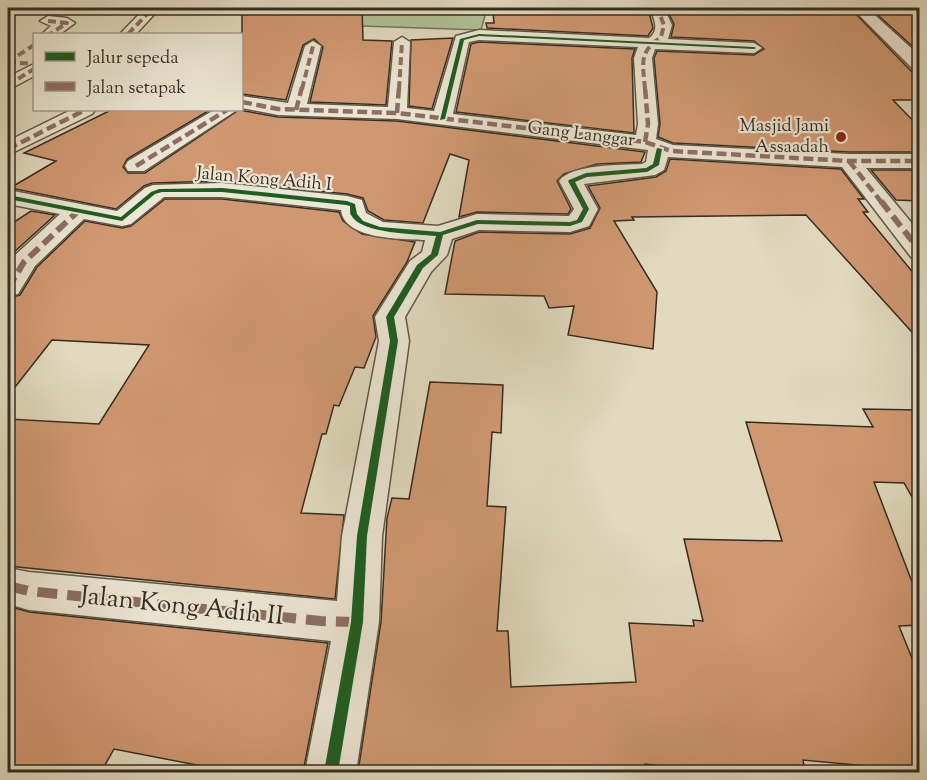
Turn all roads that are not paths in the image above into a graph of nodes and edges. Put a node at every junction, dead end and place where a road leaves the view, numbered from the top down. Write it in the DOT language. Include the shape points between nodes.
graph roads {
  1 [pos="153,8"];
  2 [pos="657,8"];
  3 [pos="859,8"];
  4 [pos="129,33"];
  5 [pos="402,42"];
  6 [pos="650,44"];
  7 [pos="33,46"];
  8 [pos="313,46"];
  9 [pos="753,48"];
  10 [pos="8,62"];
  11 [pos="33,64"];
  12 [pos="920,66"];
  13 [pos="33,70"];
  14 [pos="8,85"];
  15 [pos="243,102"];
  16 [pos="296,110"];
  17 [pos="83,111"];
  18 [pos="225,111"];
  19 [pos="397,113"];
  20 [pos="442,120"];
  21 [pos="652,146"];
  22 [pos="8,149"];
  23 [pos="849,161"];
  24 [pos="920,161"];
  25 [pos="136,166"];
  26 [pos="8,197"];
  27 [pos="77,212"];
  28 [pos="440,234"];
  29 [pos="920,251"];
  30 [pos="8,288"];
  31 [pos="8,586"];
  32 [pos="357,622"];
  33 [pos="331,772"];
  1 -- 4 [label="street"];
  2 -- 6 [label="street" via="664,25 662,36"];
  3 -- 12 [label="street"];
  5 -- 19 [label="street"];
  6 -- 9 [label="street"];
  6 -- 20 [label="street" via="465,36"];
  6 -- 21 [label="street" via="643,57"];
  7 -- 10 [label="street"];
  8 -- 16 [label="street"];
  10 -- 11 [label="street"];
  13 -- 14 [label="street"];
  15 -- 16 [label="street, Gang Langgar"];
  16 -- 19 [label="street, Gang Langgar"];
  17 -- 22 [label="street"];
  18 -- 25 [label="street"];
  19 -- 20 [label="street, Gang Langgar"];
  20 -- 21 [label="street, Gang Langgar"];
  21 -- 23 [label="street, Gang Langgar"];
  21 -- 28 [label="street, Jalan Kong Adih I" via="656,165 647,170 586,175 571,181 586,209 580,221 477,222"];
  23 -- 24 [label="street, Gang Langgar"];
  23 -- 29 [label="street"];
  26 -- 27 [label="street, Jalan Kong Adih I"];
  27 -- 28 [label="street, Jalan Kong Adih I" via="122,219 161,190 222,190 347,203 353,205 354,215 370,228"];
  27 -- 30 [label="street" via="24,262"];
  28 -- 32 [label="street" via="434,255 420,267 390,316 394,341 362,536"];
  31 -- 32 [label="street, Jalan Kong Adih II" via="40,593"];
  32 -- 33 [label="street"];
}
